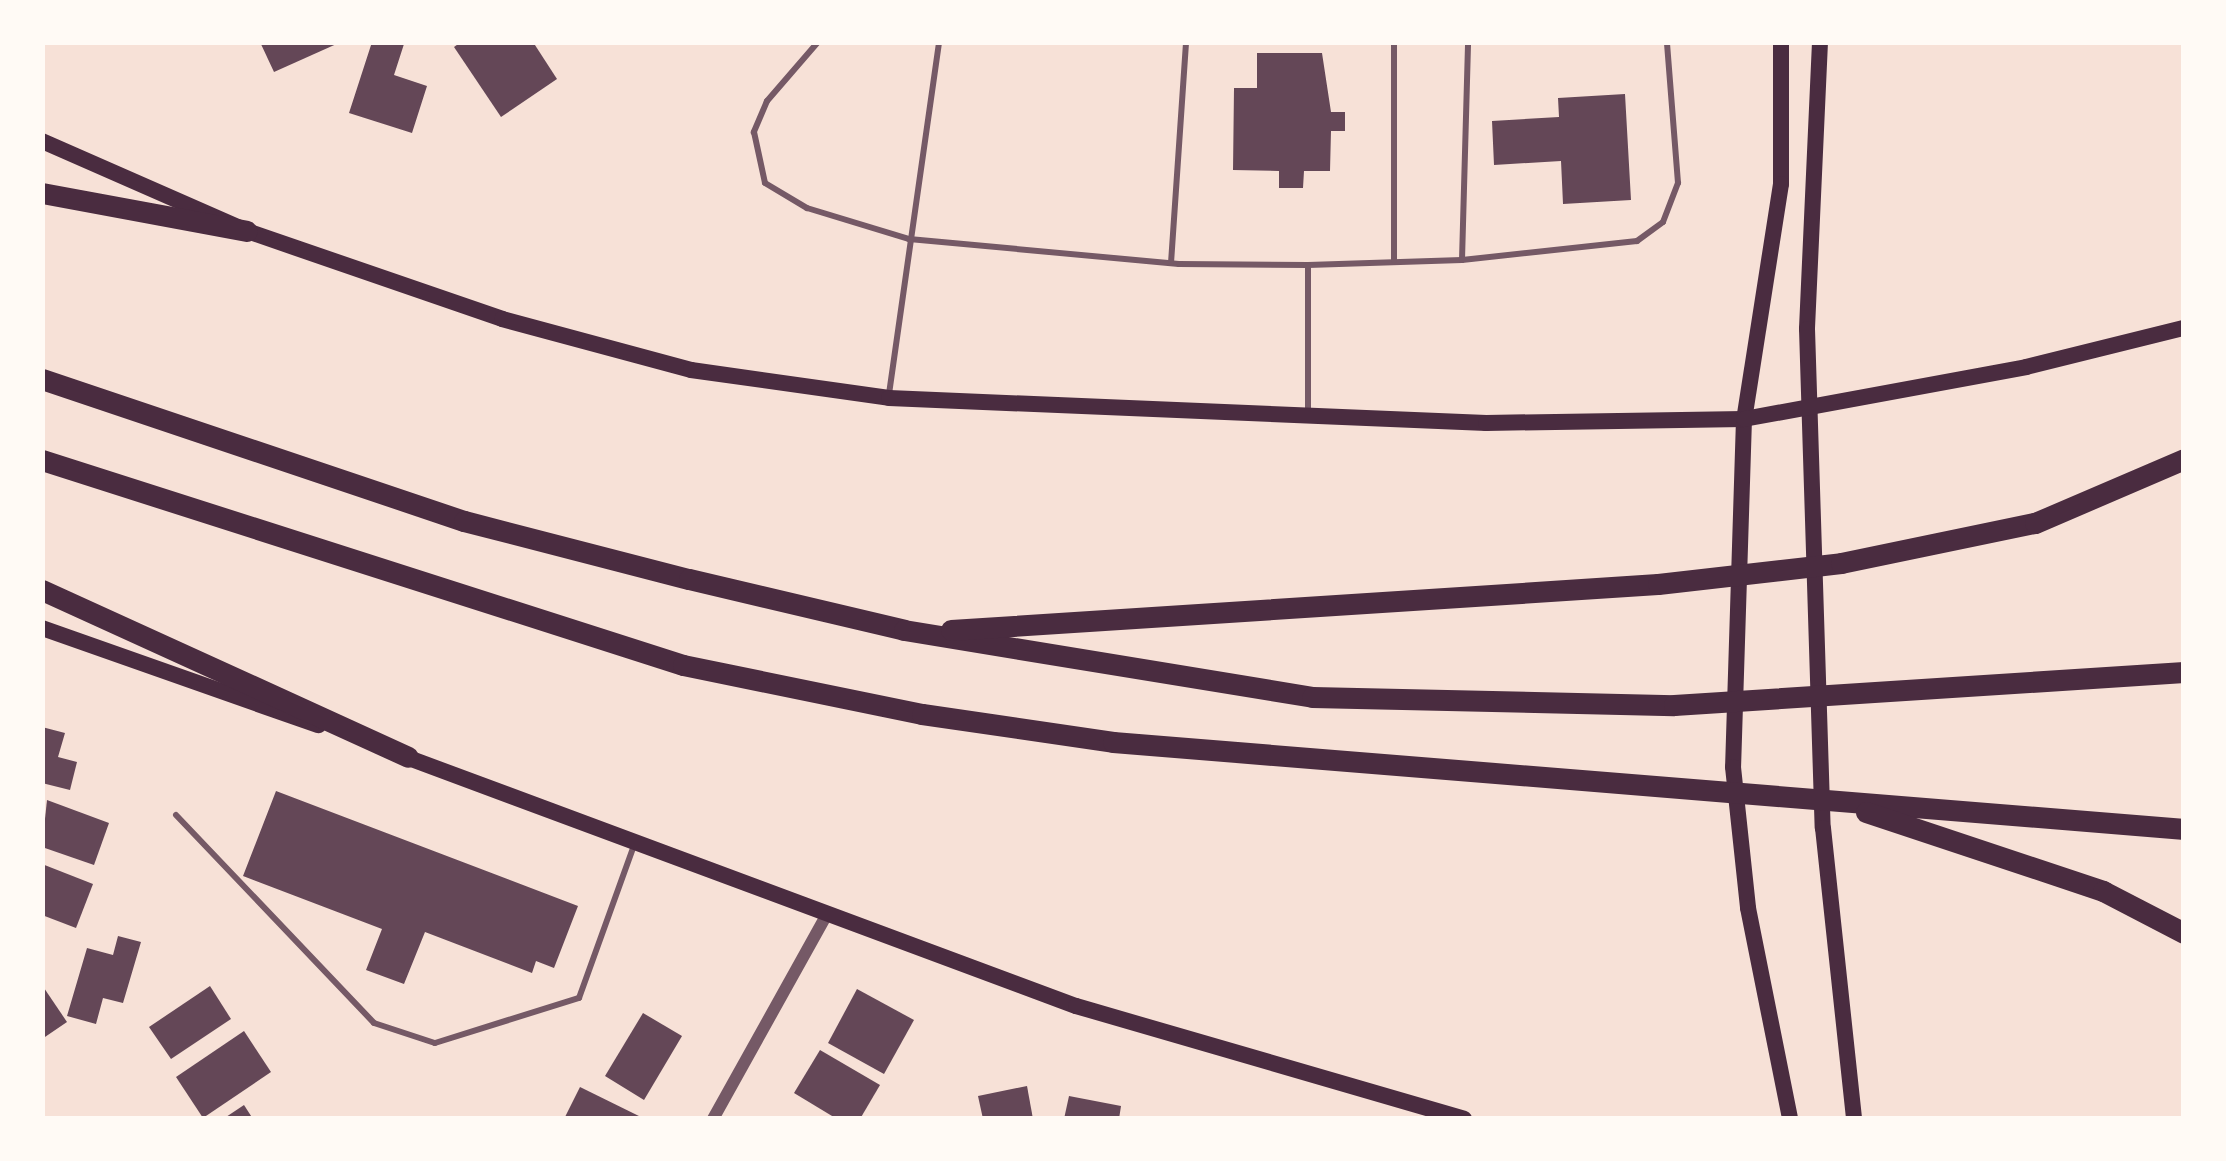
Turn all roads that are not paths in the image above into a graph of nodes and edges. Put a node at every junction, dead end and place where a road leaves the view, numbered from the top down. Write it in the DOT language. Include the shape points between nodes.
graph roads {
  1 [pos="818,42"];
  2 [pos="939,42"];
  3 [pos="1186,42"];
  4 [pos="1394,42"];
  5 [pos="1468,42"];
  6 [pos="1667,42"];
  7 [pos="1781,42"];
  8 [pos="1820,42"];
  9 [pos="42,141"];
  10 [pos="42,193"];
  11 [pos="248,231"];
  12 [pos="908,238"];
  13 [pos="1462,260"];
  14 [pos="1394,261"];
  15 [pos="1171,263"];
  16 [pos="1308,265"];
  17 [pos="2184,328"];
  18 [pos="42,379"];
  19 [pos="889,398"];
  20 [pos="1810,403"];
  21 [pos="1308,418"];
  22 [pos="1744,419"];
  23 [pos="42,460"];
  24 [pos="2184,460"];
  25 [pos="42,590"];
  26 [pos="42,628"];
  27 [pos="904,630"];
  28 [pos="2184,672"];
  29 [pos="408,757"];
  30 [pos="1827,800"];
  31 [pos="176,815"];
  32 [pos="2184,829"];
  33 [pos="634,844"];
  34 [pos="826,916"];
  35 [pos="2184,933"];
  36 [pos="713,1119"];
  37 [pos="1464,1119"];
  38 [pos="1790,1119"];
  39 [pos="1854,1119"];
  1 -- 12 [label="lane" via="767,101 754,132 754,160 786,199"];
  2 -- 12 [label="lane"];
  3 -- 15 [label="lane"];
  4 -- 14 [label="lane"];
  5 -- 13 [label="lane"];
  6 -- 13 [label="lane" via="1678,183 1663,222 1637,241"];
  7 -- 22 [label="main road" via="1781,184"];
  8 -- 20 [label="main road"];
  9 -- 11 [label="main road"];
  10 -- 11 [label="highway"];
  11 -- 19 [label="main road" via="502,320 691,370"];
  12 -- 15 [label="lane"];
  12 -- 19 [label="lane"];
  13 -- 14 [label="lane"];
  14 -- 16 [label="lane"];
  15 -- 16 [label="lane"];
  16 -- 21 [label="lane"];
  17 -- 20 [label="main road" via="2026,368"];
  18 -- 27 [label="highway" via="464,521"];
  19 -- 21 [label="main road"];
  20 -- 22 [label="main road"];
  20 -- 39 [label="main road" via="1823,829"];
  21 -- 22 [label="main road" via="1576,425"];
  22 -- 38 [label="main road" via="1733,767 1748,908"];
  23 -- 30 [label="highway" via="683,665 879,705 1113,742"];
  24 -- 27 [label="highway" via="2035,523 1841,562 1658,584 1049,628"];
  25 -- 29 [label="highway"];
  26 -- 29 [label="main road"];
  27 -- 28 [label="highway" via="1312,697 1674,705"];
  29 -- 33 [label="main road"];
  30 -- 32 [label="highway"];
  30 -- 35 [label="highway" via="2103,891"];
  31 -- 33 [label="lane" via="374,1023 435,1043 579,998"];
  33 -- 34 [label="main road"];
  34 -- 36 [label="street"];
  34 -- 37 [label="main road" via="1076,1006"];
}
